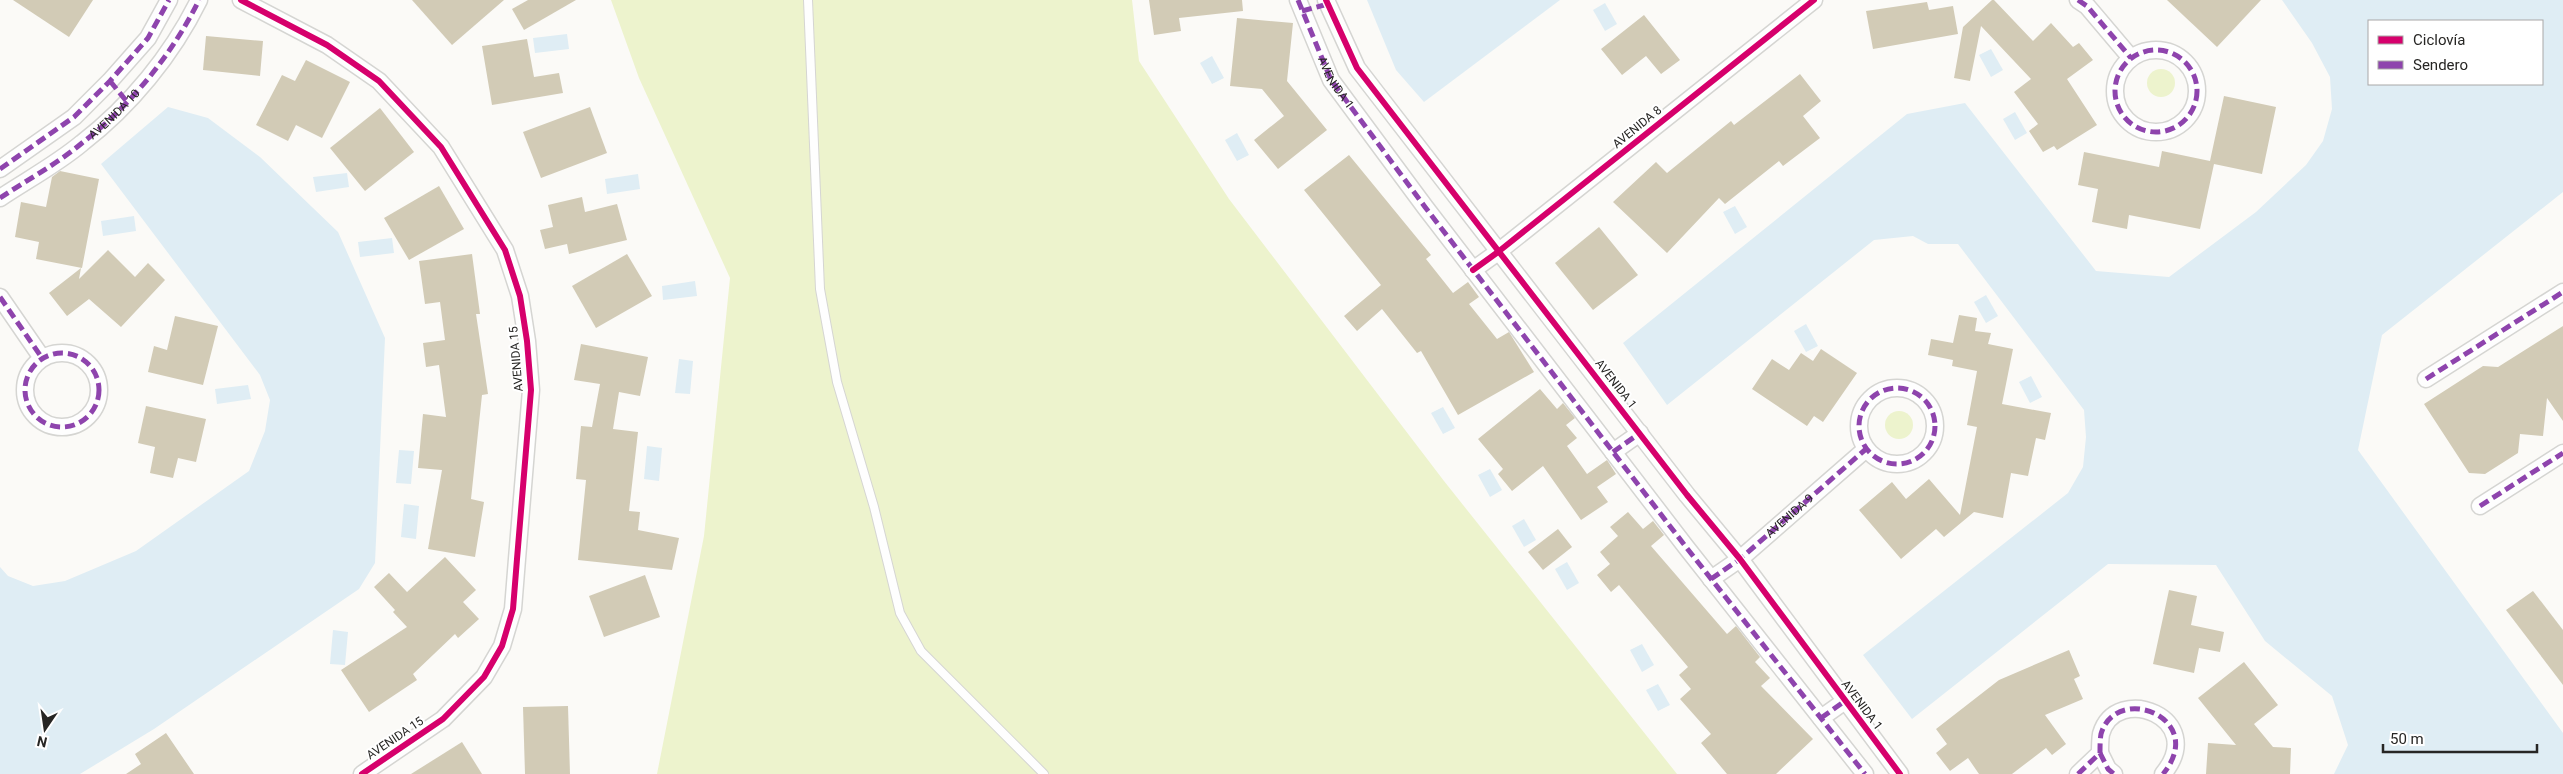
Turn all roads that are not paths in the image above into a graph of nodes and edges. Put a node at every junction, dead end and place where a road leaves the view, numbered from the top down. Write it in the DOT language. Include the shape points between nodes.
graph roads {
  1 [pos="169,0"];
  2 [pos="199,0"];
  3 [pos="241,0"];
  4 [pos="808,0"];
  5 [pos="1814,0"];
  6 [pos="2078,0"];
  7 [pos="1327,2"];
  8 [pos="1300,5"];
  9 [pos="2132,58"];
  10 [pos="110,81"];
  11 [pos="128,103"];
  12 [pos="0,169"];
  13 [pos="0,198"];
  14 [pos="1498,252"];
  15 [pos="1473,270"];
  16 [pos="2563,292"];
  17 [pos="0,297"];
  18 [pos="42,358"];
  19 [pos="2426,379"];
  20 [pos="1640,433"];
  21 [pos="1866,449"];
  22 [pos="1612,452"];
  23 [pos="2563,453"];
  24 [pos="2480,506"];
  25 [pos="1740,559"];
  26 [pos="1711,579"];
  27 [pos="1845,701"];
  28 [pos="1821,718"];
  29 [pos="2100,753"];
  30 [pos="362,774"];
  31 [pos="1044,774"];
  32 [pos="1866,774"];
  33 [pos="1900,774"];
  34 [pos="2078,774"];
  35 [pos="2114,774"];
  36 [pos="2163,774"];
  1 -- 10 [label="street, AVENIDA 10" via="148,38"];
  2 -- 11 [label="street, AVENIDA 10" via="165,56"];
  3 -- 30 [label="street, AVENIDA 15" via="327,45 379,81 441,147 505,250 520,296 531,390 513,609 502,646 484,677 442,719"];
  4 -- 31 [label="lane" via="820,289 837,382 874,507 900,613 921,651"];
  5 -- 14 [label="street, AVENIDA 8"];
  6 -- 9 [label="street"];
  7 -- 8 [label="street"];
  7 -- 14 [label="street, AVENIDA 1" via="1357,68"];
  8 -- 15 [label="street, AVENIDA 1" via="1331,80"];
  9 -- 9 [label="street" via="2118,76 2115,88 2116,100 2127,120 2136,127 2159,132 2180,124 2189,116 2197,94 2192,72 2176,55 2165,51 2142,52"];
  10 -- 11 [label="street"];
  10 -- 12 [label="street, AVENIDA 10" via="74,117"];
  11 -- 13 [label="street, AVENIDA 10" via="82,143"];
  14 -- 15 [label="street, AVENIDA 8"];
  14 -- 20 [label="street, AVENIDA 1"];
  15 -- 22 [label="street, AVENIDA 1"];
  16 -- 19 [label="street"];
  17 -- 18 [label="street"];
  18 -- 18 [label="street" via="31,368 25,381 24,396 30,409 40,420 53,426 68,427 82,422 92,412 98,398 99,384 94,370 84,359 70,353"];
  20 -- 22 [label="street"];
  20 -- 25 [label="street, AVENIDA 1"];
  21 -- 21 [label="street" via="1878,460 1894,465 1905,464 1920,456 1935,434 1934,418 1928,403 1920,395 1899,387 1878,392 1869,398 1858,418 1860,439"];
  21 -- 25 [label="street, AVENIDA 9"];
  22 -- 26 [label="street, AVENIDA 1"];
  23 -- 24 [label="street"];
  25 -- 26 [label="street, AVENIDA 9"];
  25 -- 27 [label="street, AVENIDA 1"];
  26 -- 28 [label="street, AVENIDA 1"];
  27 -- 28 [label="street"];
  27 -- 33 [label="street, AVENIDA 1"];
  28 -- 32 [label="street, AVENIDA 1"];
  29 -- 34 [label="street"];
  29 -- 35 [label="street"];
  29 -- 36 [label="street" via="2102,732 2113,716 2132,708 2152,710 2169,723 2176,742 2173,762"];
}
